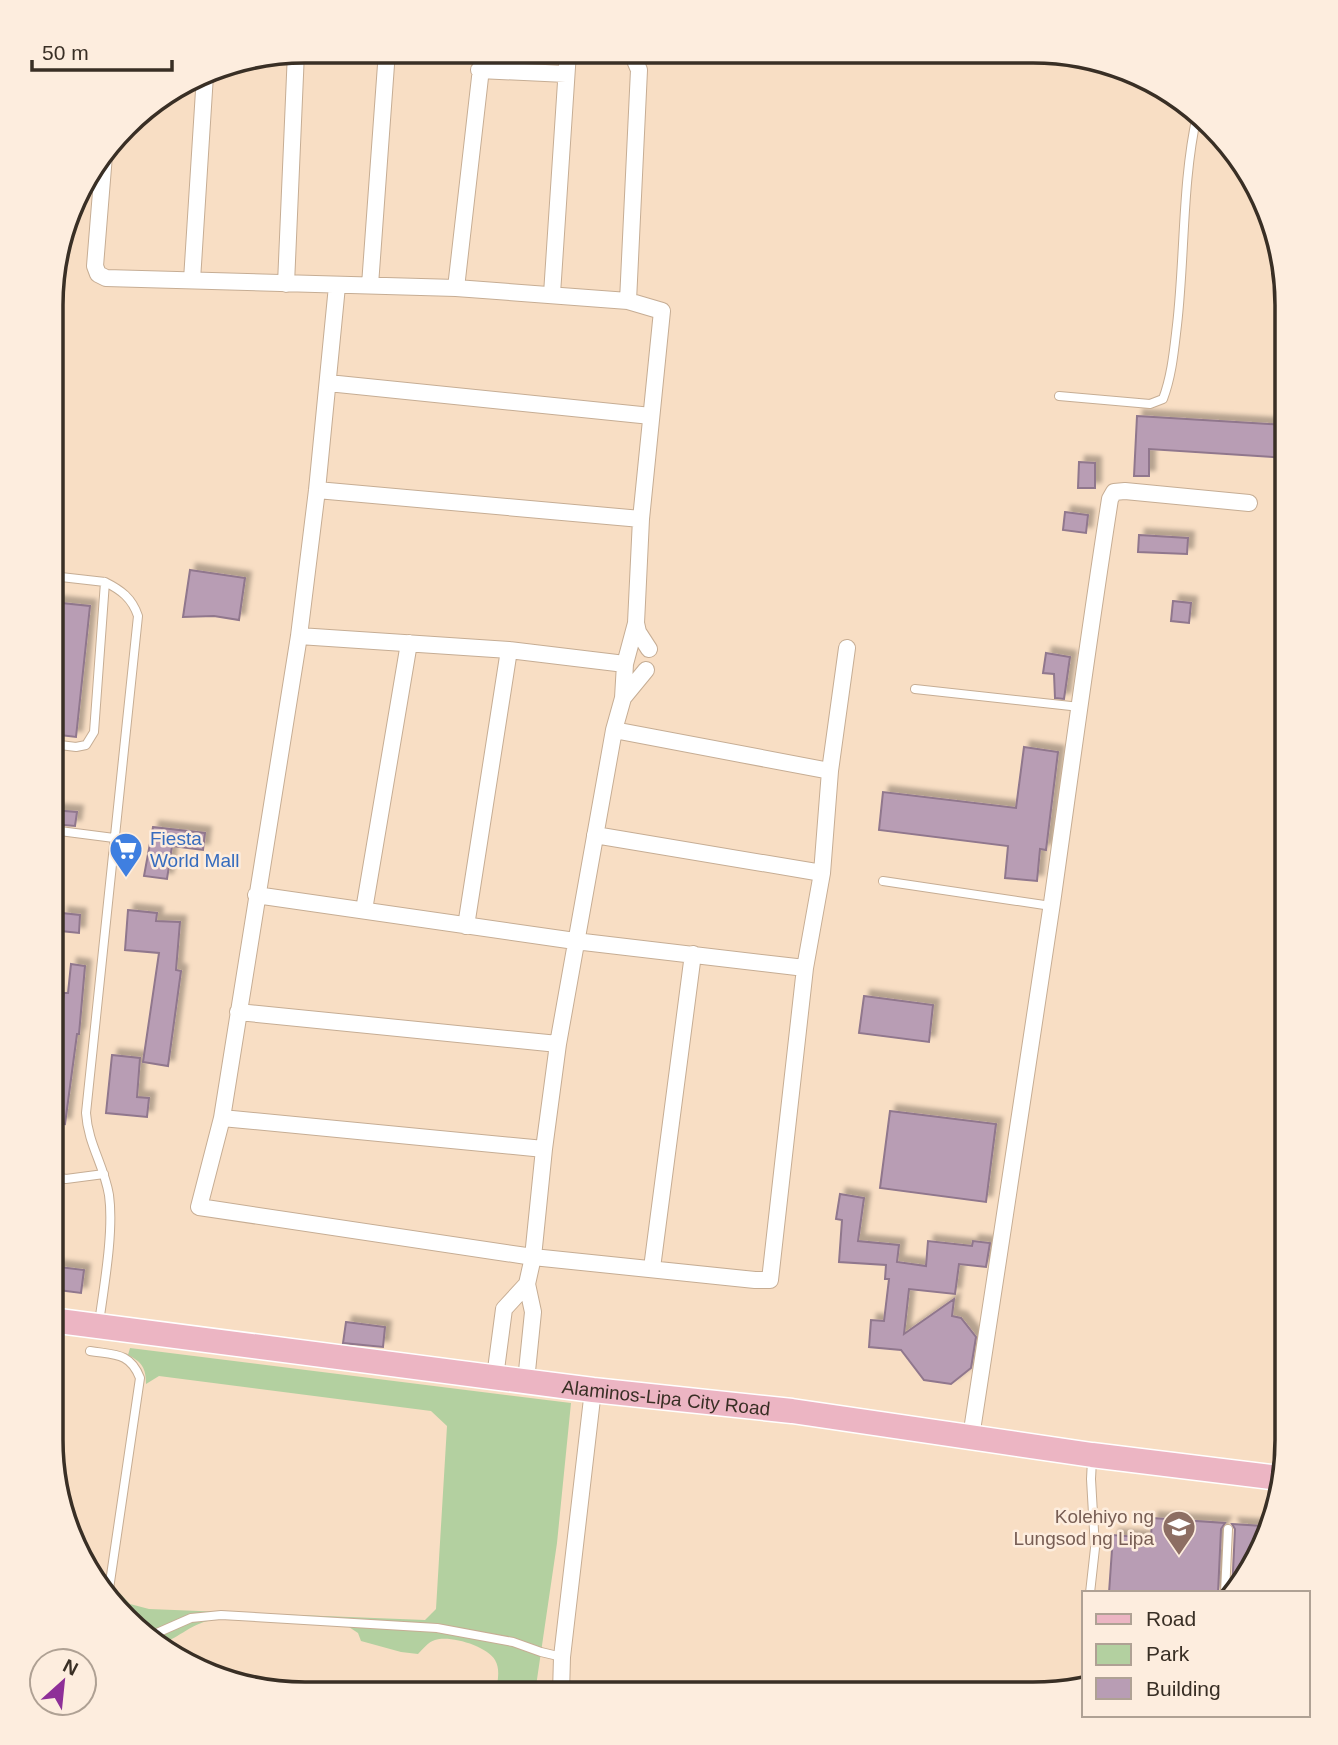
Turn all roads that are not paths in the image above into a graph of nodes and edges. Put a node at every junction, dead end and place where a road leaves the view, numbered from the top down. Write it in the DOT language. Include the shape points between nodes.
graph roads {
  1 [pos="386,63"];
  2 [pos="481,63"];
  3 [pos="567,63"];
  4 [pos="637,63"];
  5 [pos="295,64"];
  6 [pos="480,70"];
  7 [pos="566,74"];
  8 [pos="204,85"];
  9 [pos="1194,126"];
  10 [pos="102,174"];
  11 [pos="191,280"];
  12 [pos="286,284"];
  13 [pos="370,285"];
  14 [pos="337,286"];
  15 [pos="456,288"];
  16 [pos="552,294"];
  17 [pos="628,300"];
  18 [pos="328,383"];
  19 [pos="1059,396"];
  20 [pos="651,416"];
  21 [pos="317,490"];
  22 [pos="1249,503"];
  23 [pos="641,519"];
  24 [pos="63,577"];
  25 [pos="105,582"];
  26 [pos="636,623"];
  27 [pos="299,636"];
  28 [pos="409,643"];
  29 [pos="847,648"];
  30 [pos="649,649"];
  31 [pos="509,650"];
  32 [pos="625,664"];
  33 [pos="646,670"];
  34 [pos="915,689"];
  35 [pos="623,698"];
  36 [pos="1080,707"];
  37 [pos="614,730"];
  38 [pos="63,745"];
  39 [pos="830,771"];
  40 [pos="63,832"];
  41 [pos="595,835"];
  42 [pos="114,838"];
  43 [pos="822,873"];
  44 [pos="883,881"];
  45 [pos="256,895"];
  46 [pos="1051,906"];
  47 [pos="364,910"];
  48 [pos="466,926"];
  49 [pos="575,941"];
  50 [pos="693,954"];
  51 [pos="805,968"];
  52 [pos="238,1012"];
  53 [pos="558,1044"];
  54 [pos="222,1118"];
  55 [pos="544,1149"];
  56 [pos="104,1174"];
  57 [pos="63,1178"];
  58 [pos="533,1257"];
  59 [pos="652,1268"];
  60 [pos="527,1284"];
  61 [pos="63,1322"];
  62 [pos="98,1326"];
  63 [pos="90,1351"];
  64 [pos="495,1377"];
  65 [pos="526,1381"];
  66 [pos="593,1390"];
  67 [pos="971,1437"];
  68 [pos="1092,1455"];
  69 [pos="1271,1477"];
  70 [pos="1228,1529"];
  71 [pos="110,1582"];
  72 [pos="1225,1585"];
  73 [pos="1090,1591"];
  74 [pos="158,1632"];
  75 [pos="562,1657"];
  76 [pos="561,1682"];
  1 -- 13 [label="street"];
  2 -- 6 [label="street"];
  3 -- 7 [label="street"];
  4 -- 17 [label="street"];
  5 -- 12 [label="street"];
  6 -- 7 [label="street"];
  6 -- 15 [label="street"];
  7 -- 16 [label="street"];
  8 -- 11 [label="street"];
  9 -- 19 [label="lane" via="1181,285 1163,399 1150,404"];
  10 -- 11 [label="street" via="94,266 98,274"];
  11 -- 12 [label="street"];
  12 -- 14 [label="street"];
  13 -- 14 [label="street"];
  13 -- 15 [label="street"];
  14 -- 18 [label="street"];
  15 -- 16 [label="street"];
  16 -- 17 [label="street"];
  17 -- 20 [label="street" via="662,311"];
  18 -- 20 [label="street"];
  18 -- 21 [label="street"];
  20 -- 23 [label="street"];
  21 -- 23 [label="street"];
  21 -- 27 [label="street"];
  22 -- 36 [label="street" via="1114,492"];
  23 -- 26 [label="street"];
  24 -- 25 [label="lane"];
  25 -- 38 [label="lane" via="94,732 86,745"];
  25 -- 42 [label="lane" via="126,595 138,616"];
  26 -- 30 [label="street"];
  26 -- 32 [label="street"];
  27 -- 28 [label="street"];
  27 -- 45 [label="street"];
  28 -- 31 [label="street"];
  28 -- 47 [label="street"];
  29 -- 39 [label="street"];
  31 -- 32 [label="street"];
  31 -- 48 [label="street"];
  32 -- 35 [label="street"];
  33 -- 35 [label="street"];
  34 -- 36 [label="lane"];
  35 -- 37 [label="street"];
  36 -- 46 [label="street"];
  37 -- 39 [label="street"];
  37 -- 41 [label="street"];
  39 -- 43 [label="street"];
  40 -- 42 [label="lane"];
  41 -- 43 [label="street"];
  41 -- 49 [label="street"];
  42 -- 56 [label="lane" via="86,1113 87,1132"];
  43 -- 51 [label="street"];
  44 -- 46 [label="lane"];
  45 -- 47 [label="street"];
  45 -- 52 [label="street"];
  46 -- 67 [label="street"];
  47 -- 48 [label="street"];
  48 -- 49 [label="street"];
  49 -- 50 [label="street"];
  49 -- 53 [label="street"];
  50 -- 51 [label="street"];
  50 -- 59 [label="street"];
  51 -- 59 [label="street" via="770,1280"];
  52 -- 53 [label="street"];
  52 -- 54 [label="street"];
  53 -- 55 [label="street"];
  54 -- 55 [label="street"];
  54 -- 58 [label="street" via="199,1207"];
  55 -- 58 [label="street"];
  56 -- 57 [label="lane"];
  56 -- 62 [label="lane" via="109,1225"];
  58 -- 59 [label="street"];
  58 -- 60 [label="street"];
  60 -- 64 [label="street" via="504,1309"];
  60 -- 65 [label="street" via="533,1312"];
  61 -- 62 [label="main road, Alaminos-Lipa City Road"];
  62 -- 64 [label="main road, Alaminos-Lipa City Road"];
  63 -- 71 [label="lane" via="125,1357 135,1364 140,1378"];
  64 -- 65 [label="main road, Alaminos-Lipa City Road"];
  65 -- 66 [label="main road, Alaminos-Lipa City Road"];
  66 -- 67 [label="main road, Alaminos-Lipa City Road" via="792,1411"];
  66 -- 75 [label="street"];
  67 -- 68 [label="main road, Alaminos-Lipa City Road"];
  68 -- 69 [label="main road, Alaminos-Lipa City Road"];
  68 -- 73 [label="lane" via="1095,1548"];
  70 -- 72 [label="lane"];
  74 -- 75 [label="lane" via="191,1618 220,1615 437,1628 513,1642"];
  75 -- 76 [label="street"];
}
